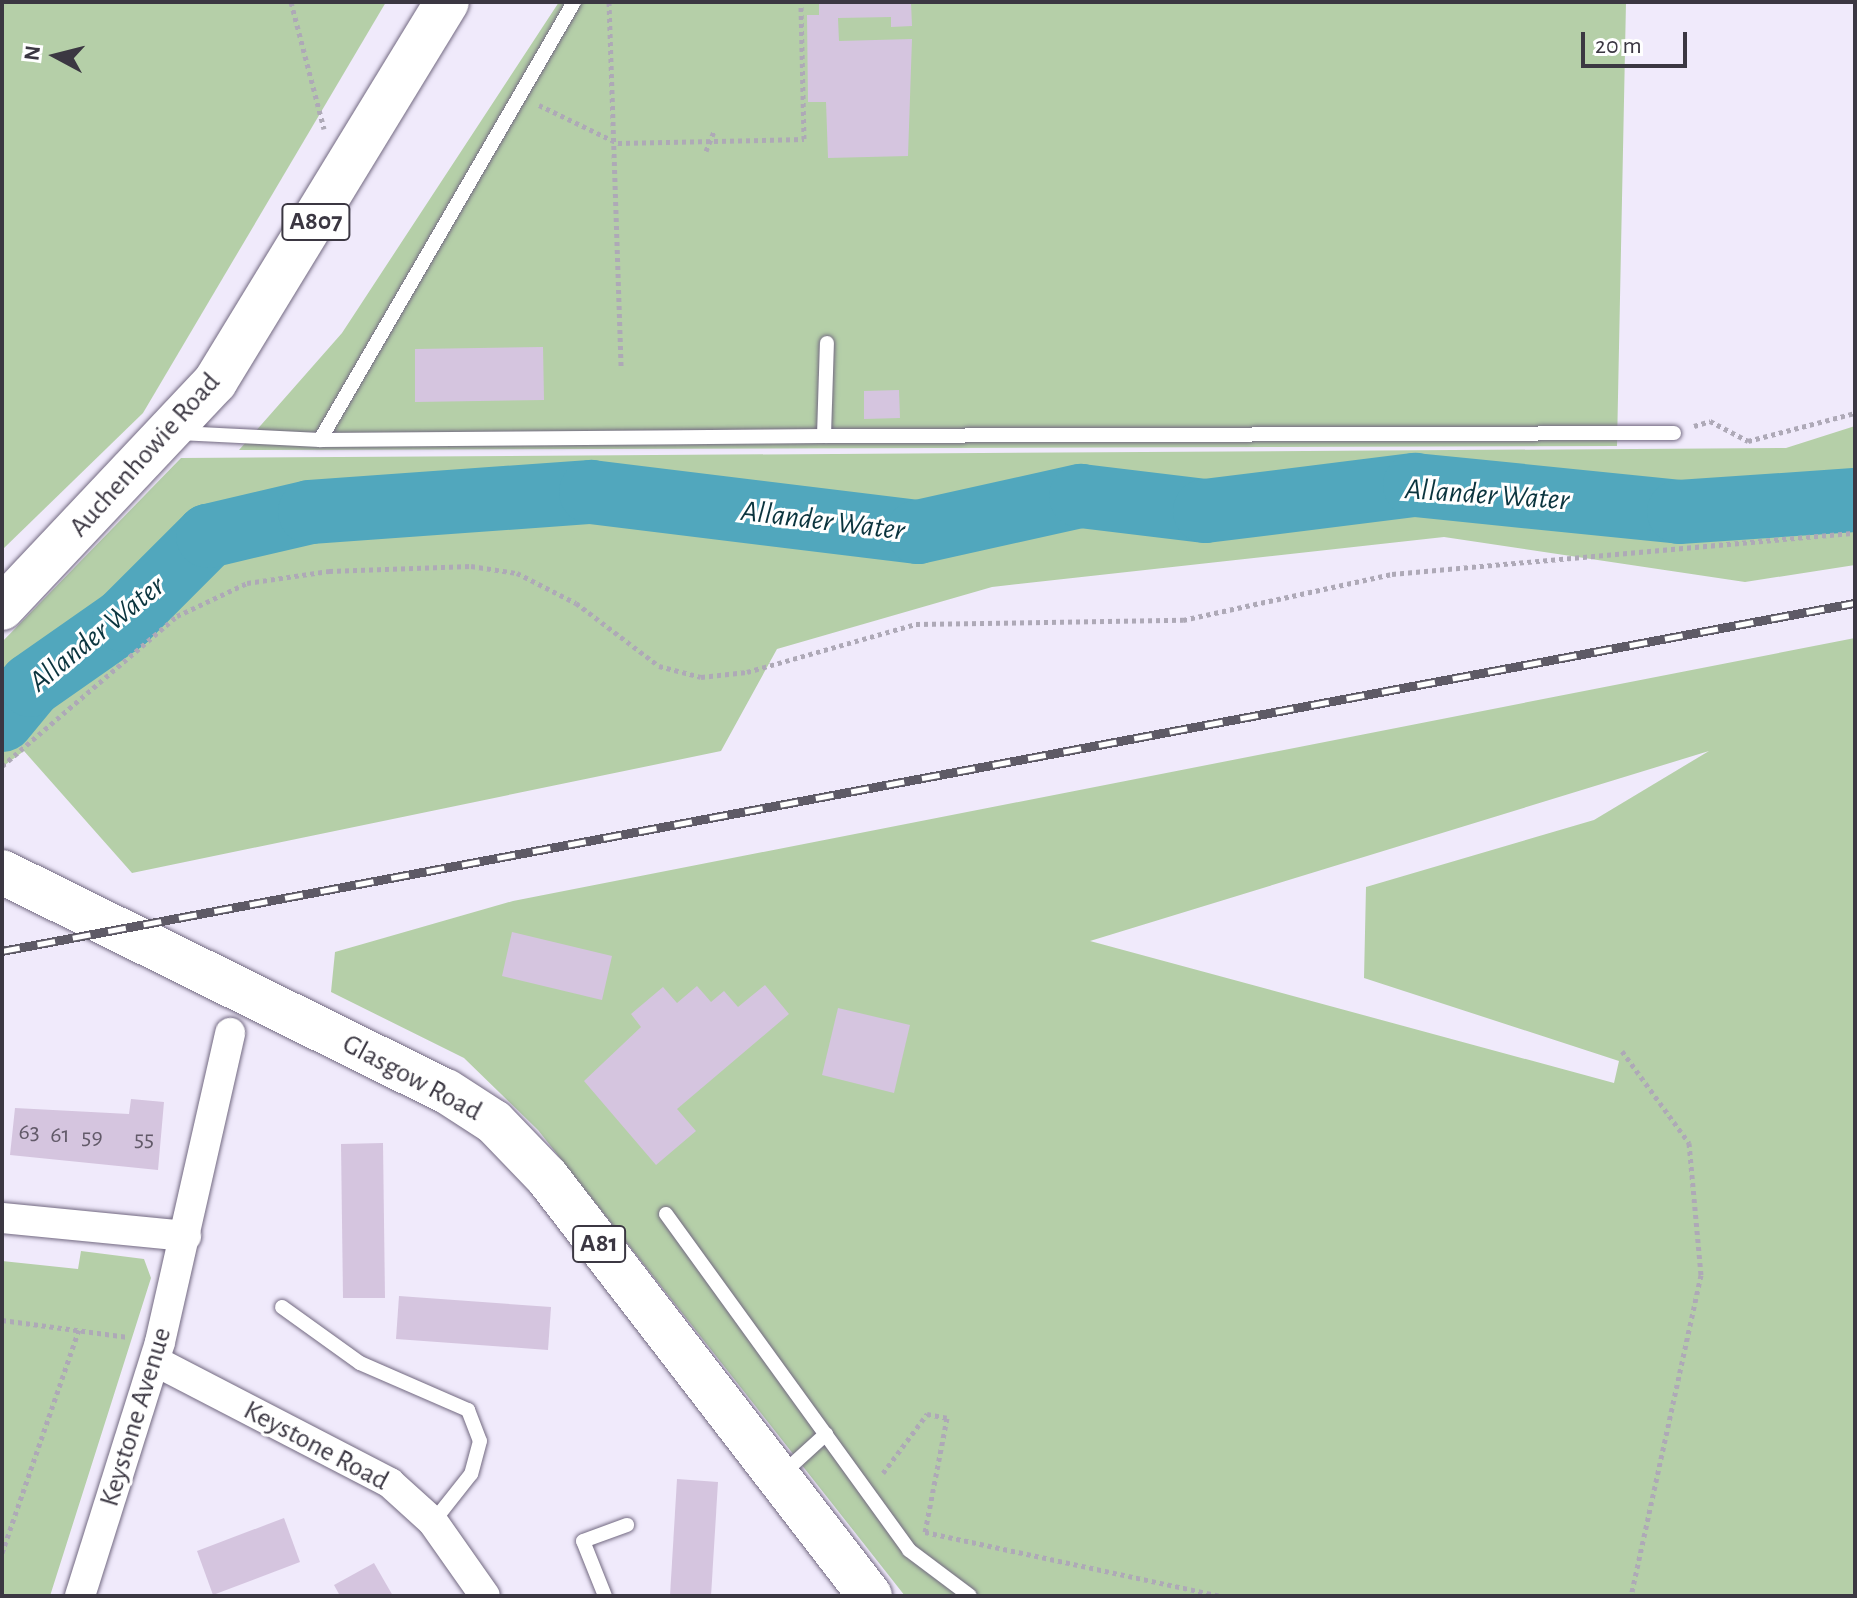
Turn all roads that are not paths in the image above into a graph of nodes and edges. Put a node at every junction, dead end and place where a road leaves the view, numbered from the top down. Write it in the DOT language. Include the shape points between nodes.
graph roads {
  1 [pos="447,2"];
  2 [pos="574,2"];
  3 [pos="827,343"];
  4 [pos="170,433"];
  5 [pos="1674,433"];
  6 [pos="824,436"];
  7 [pos="320,440"];
  8 [pos="2,608"];
  9 [pos="2,872"];
  10 [pos="230,1033"];
  11 [pos="666,1214"];
  12 [pos="2,1218"];
  13 [pos="186,1236"];
  14 [pos="282,1307"];
  15 [pos="158,1351"];
  16 [pos="826,1434"];
  17 [pos="778,1478"];
  18 [pos="433,1522"];
  19 [pos="627,1525"];
  20 [pos="80,1596"];
  21 [pos="485,1596"];
  22 [pos="605,1596"];
  23 [pos="870,1596"];
  24 [pos="970,1596"];
  1 -- 4 [label="main road, Auchenhowie Road / A807" via="215,382"];
  2 -- 7 [label="lane"];
  3 -- 6 [label="lane"];
  4 -- 7 [label="lane"];
  4 -- 8 [label="main road, Auchenhowie Road / A807"];
  5 -- 6 [label="lane"];
  6 -- 7 [label="lane"];
  9 -- 17 [label="main road, Glasgow Road / A81" via="446,1091 494,1122 547,1177"];
  10 -- 13 [label="street, Keystone Avenue"];
  11 -- 16 [label="lane"];
  12 -- 13 [label="street"];
  13 -- 15 [label="street, Keystone Avenue"];
  14 -- 18 [label="lane" via="360,1363 468,1410 480,1441 471,1474"];
  15 -- 18 [label="street, Keystone Road" via="390,1483"];
  15 -- 20 [label="street, Keystone Avenue"];
  16 -- 17 [label="lane"];
  16 -- 24 [label="lane" via="909,1550"];
  17 -- 23 [label="main road, Glasgow Road / A81"];
  18 -- 21 [label="street, Keystone Road"];
  19 -- 22 [label="lane" via="583,1541"];
}
